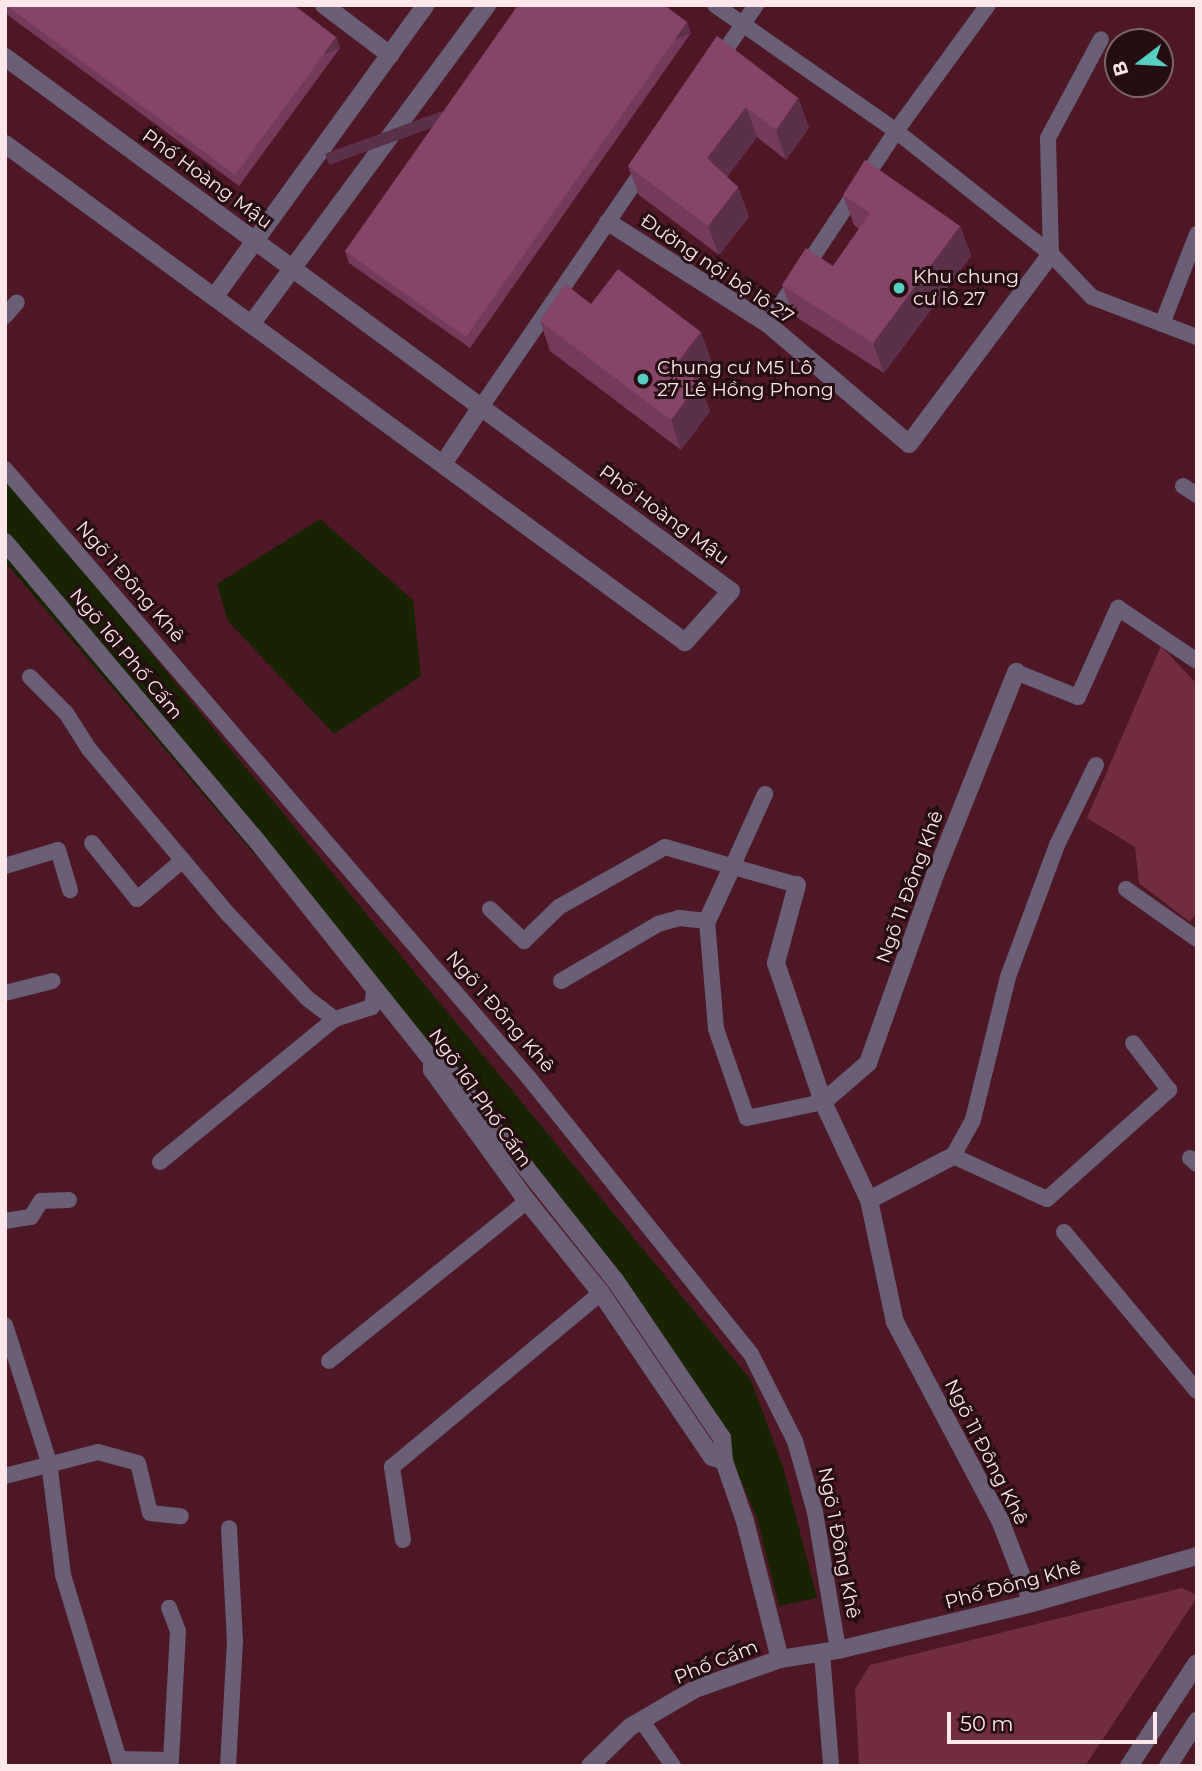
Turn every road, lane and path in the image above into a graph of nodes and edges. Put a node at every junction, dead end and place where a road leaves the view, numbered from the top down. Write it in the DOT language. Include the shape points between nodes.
graph roads {
  1 [pos="324,5"];
  2 [pos="426,5"];
  3 [pos="486,5"];
  4 [pos="715,5"];
  5 [pos="756,5"];
  6 [pos="988,5"];
  7 [pos="743,24"];
  8 [pos="1101,40"];
  9 [pos="390,55"];
  10 [pos="5,57"];
  11 [pos="705,79"];
  12 [pos="896,131"];
  13 [pos="5,144"];
  14 [pos="653,156"];
  15 [pos="608,222"];
  16 [pos="1197,233"];
  17 [pos="256,241"];
  18 [pos="1051,254"];
  19 [pos="293,268"];
  20 [pos="215,296"];
  21 [pos="16,302"];
  22 [pos="5,316"];
  23 [pos="252,323"];
  24 [pos="768,324"];
  25 [pos="1161,324"];
  26 [pos="1197,337"];
  27 [pos="481,407"];
  28 [pos="443,464"];
  29 [pos="5,469"];
  30 [pos="5,542"];
  31 [pos="1197,661"];
  32 [pos="1016,672"];
  33 [pos="30,677"];
  34 [pos="1096,765"];
  35 [pos="765,794"];
  36 [pos="92,843"];
  37 [pos="183,860"];
  38 [pos="733,865"];
  39 [pos="5,866"];
  40 [pos="797,885"];
  41 [pos="1126,889"];
  42 [pos="70,890"];
  43 [pos="490,909"];
  44 [pos="707,922"];
  45 [pos="1197,939"];
  46 [pos="52,981"];
  47 [pos="561,982"];
  48 [pos="374,990"];
  49 [pos="5,993"];
  50 [pos="335,1019"];
  51 [pos="1133,1043"];
  52 [pos="823,1102"];
  53 [pos="500,1150"];
  54 [pos="953,1156"];
  55 [pos="160,1162"];
  56 [pos="69,1200"];
  57 [pos="869,1200"];
  58 [pos="527,1201"];
  59 [pos="5,1221"];
  60 [pos="1064,1232"];
  61 [pos="615,1280"];
  62 [pos="601,1293"];
  63 [pos="5,1325"];
  64 [pos="329,1361"];
  65 [pos="1197,1391"];
  66 [pos="724,1461"];
  67 [pos="49,1462"];
  68 [pos="5,1476"];
  69 [pos="181,1516"];
  70 [pos="229,1528"];
  71 [pos="403,1540"];
  72 [pos="1197,1556"];
  73 [pos="1032,1604"];
  74 [pos="169,1608"];
  75 [pos="830,1651"];
  76 [pos="780,1659"];
  77 [pos="1197,1662"];
  78 [pos="642,1721"];
  79 [pos="1197,1721"];
  80 [pos="228,1766"];
  81 [pos="590,1766"];
  82 [pos="673,1766"];
  83 [pos="831,1766"];
  84 [pos="1129,1766"];
  85 [pos="1168,1766"];
  1 -- 9 [label="street"];
  2 -- 9 [label="street"];
  3 -- 19 [label="street"];
  4 -- 7 [label="lane"];
  5 -- 7 [label="lane"];
  6 -- 12 [label="lane"];
  7 -- 11 [label="lane"];
  7 -- 12 [label="lane"];
  8 -- 18 [label="lane" via="1048,138"];
  9 -- 17 [label="street"];
  10 -- 17 [label="street, Phố Hoàng Mậu"];
  12 -- 18 [label="lane"];
  12 -- 24 [label="lane"];
  13 -- 20 [label="street, Phố Hoàng Mậu"];
  14 -- 15 [label="lane"];
  15 -- 24 [label="street, Đường nội bộ lô 27"];
  15 -- 27 [label="lane"];
  16 -- 25 [label="lane"];
  17 -- 19 [label="street, Phố Hoàng Mậu"];
  17 -- 20 [label="street"];
  18 -- 24 [label="street, Đường nội bộ lô 27" via="909,444"];
  18 -- 25 [label="lane" via="1093,297"];
  19 -- 23 [label="street"];
  19 -- 27 [label="street, Phố Hoàng Mậu"];
  20 -- 23 [label="street, Phố Hoàng Mậu"];
  21 -- 22 [label="lane"];
  23 -- 28 [label="street, Phố Hoàng Mậu"];
  25 -- 26 [label="lane"];
  27 -- 28 [label="street"];
  27 -- 28 [label="street, Phố Hoàng Mậu" via="732,591 685,642"];
  29 -- 75 [label="lane, Ngõ 1 Đông Khê" via="529,1078 751,1354 795,1441 815,1512"];
  30 -- 48 [label="street, Ngõ 161 Phố Cấm" via="253,836"];
  31 -- 32 [label="lane" via="1118,608 1078,697"];
  32 -- 52 [label="street, Ngõ 11 Đông Khê" via="935,874 868,1063"];
  33 -- 37 [label="lane" via="66,713 89,749"];
  34 -- 54 [label="lane" via="1057,845 1008,977 973,1121"];
  35 -- 38 [label="lane"];
  36 -- 37 [label="lane" via="137,899"];
  37 -- 50 [label="lane" via="308,999"];
  38 -- 40 [label="lane"];
  38 -- 43 [label="lane" via="665,847 559,907 524,941"];
  38 -- 44 [label="street"];
  39 -- 42 [label="lane" via="58,850"];
  40 -- 52 [label="street, Ngõ 11 Đông Khê" via="776,963"];
  41 -- 45 [label="lane"];
  44 -- 47 [label="lane" via="679,918 658,924"];
  44 -- 52 [label="lane" via="716,1029 747,1118"];
  46 -- 49 [label="lane"];
  48 -- 50 [label="lane" via="372,1007"];
  48 -- 53 [label="street, Ngõ 161 Phố Cấm" via="432,1060 442,1062"];
  50 -- 55 [label="lane"];
  51 -- 54 [label="lane" via="1169,1090 1046,1199"];
  52 -- 57 [label="street, Ngõ 11 Đông Khê"];
  53 -- 58 [label="street, Ngõ 161 Phố Cấm"];
  53 -- 61 [label="street"];
  54 -- 57 [label="street"];
  56 -- 59 [label="lane" via="41,1201 31,1217"];
  57 -- 73 [label="street, Ngõ 11 Đông Khê" via="895,1322 1000,1520"];
  58 -- 62 [label="street, Ngõ 161 Phố Cấm"];
  58 -- 64 [label="lane"];
  60 -- 65 [label="lane"];
  61 -- 62 [label="street"];
  61 -- 66 [label="street" via="722,1438"];
  62 -- 66 [label="street, Ngõ 161 Phố Cấm" via="712,1457"];
  62 -- 71 [label="lane" via="392,1466"];
  63 -- 67 [label="lane"];
  66 -- 76 [label="street, Ngõ 161 Phố Cấm" via="745,1521"];
  67 -- 68 [label="lane"];
  67 -- 69 [label="lane" via="98,1452 138,1463 150,1513"];
  67 -- 74 [label="lane" via="63,1575 119,1759 171,1760 178,1631"];
  70 -- 80 [label="lane" via="235,1642"];
  72 -- 73 [label="street, Phố Đông Khê"];
  73 -- 75 [label="street, Phố Đông Khê"];
  75 -- 76 [label="street, Phố Cấm"];
  75 -- 83 [label="lane, Ngõ 1 Đông Khê"];
  76 -- 78 [label="street, Phố Cấm" via="695,1689"];
  77 -- 84 [label="street"];
  78 -- 81 [label="street, Phố Cấm"];
  78 -- 82 [label="lane"];
  79 -- 85 [label="street"];
}
